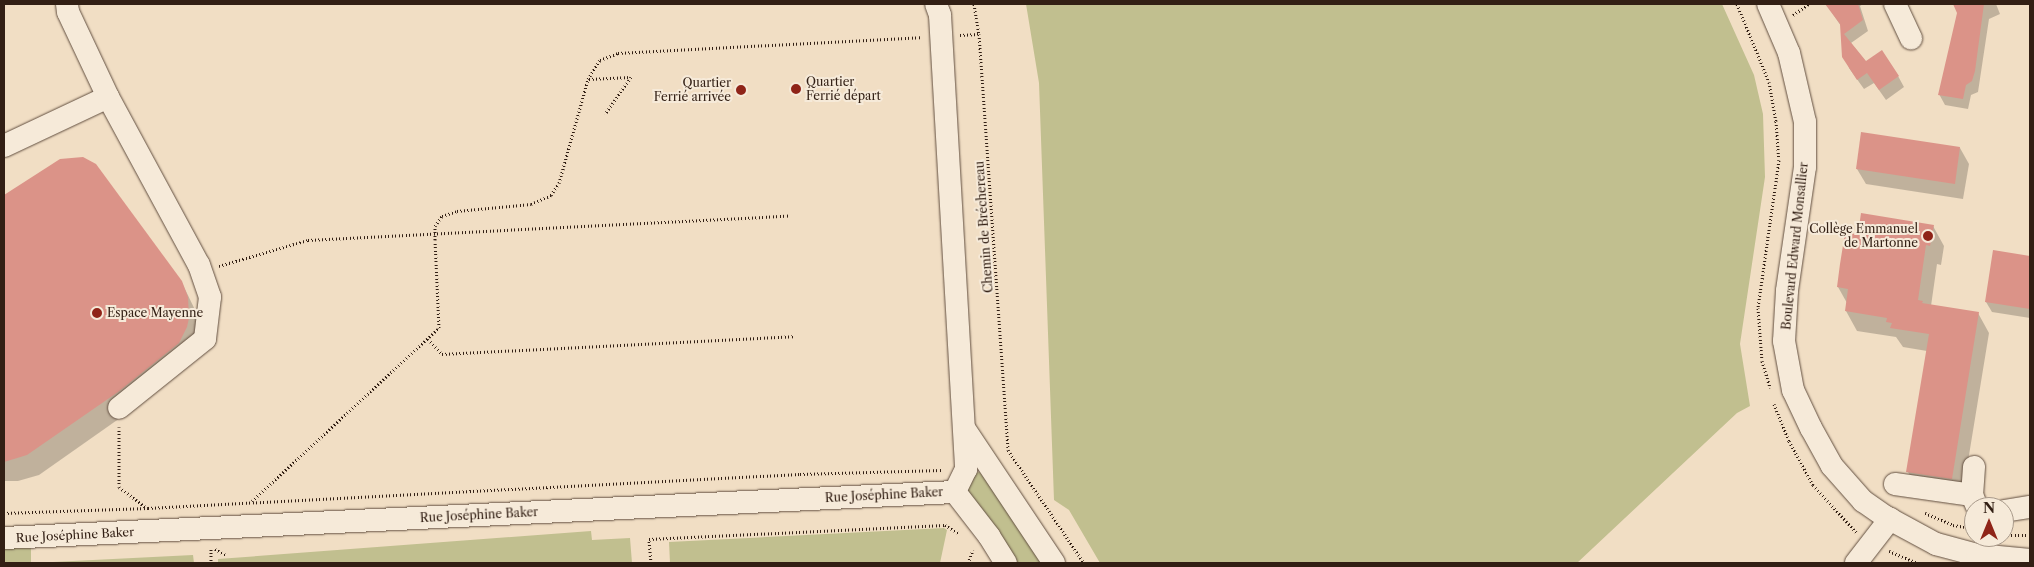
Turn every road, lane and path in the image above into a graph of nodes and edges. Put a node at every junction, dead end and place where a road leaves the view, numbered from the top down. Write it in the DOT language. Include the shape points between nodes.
graph roads {
  1 [pos="67,4"];
  2 [pos="974,4"];
  3 [pos="1809,4"];
  4 [pos="1896,4"];
  5 [pos="1778,7"];
  6 [pos="939,18"];
  7 [pos="979,34"];
  8 [pos="1911,39"];
  9 [pos="588,79"];
  10 [pos="108,97"];
  11 [pos="605,114"];
  12 [pos="4,146"];
  13 [pos="789,216"];
  14 [pos="435,233"];
  15 [pos="202,272"];
  16 [pos="794,336"];
  17 [pos="428,339"];
  18 [pos="119,408"];
  19 [pos="1008,450"];
  20 [pos="976,465"];
  21 [pos="1974,467"];
  22 [pos="119,482"];
  23 [pos="1895,484"];
  24 [pos="955,492"];
  25 [pos="1974,497"];
  26 [pos="1964,499"];
  27 [pos="252,501"];
  28 [pos="1042,501"];
  29 [pos="2030,507"];
  30 [pos="2014,509"];
  31 [pos="1923,512"];
  32 [pos="4,513"];
  33 [pos="1022,514"];
  34 [pos="1890,519"];
  35 [pos="1964,527"];
  36 [pos="2014,535"];
  37 [pos="2030,535"];
  38 [pos="4,538"];
  39 [pos="982,540"];
  40 [pos="210,547"];
  41 [pos="2030,560"];
  42 [pos="211,563"];
  43 [pos="650,563"];
  44 [pos="968,563"];
  45 [pos="1006,563"];
  46 [pos="1054,563"];
  47 [pos="1084,563"];
  48 [pos="1856,563"];
  1 -- 10 [label="street"];
  2 -- 7 [label="path, Chemin de Bréchereau"];
  3 -- 5 [label="path" via="1791,16"];
  4 -- 8 [label="street"];
  5 -- 34 [label="street, Boulevard Edward Monsallier" via="1804,122 1804,167 1787,291 1784,341 1793,390 1832,466 1863,501"];
  6 -- 7 [label="path"];
  6 -- 9 [label="path" via="618,53 600,60"];
  6 -- 20 [label="street" via="964,427"];
  7 -- 19 [label="path, Chemin de Bréchereau"];
  9 -- 11 [label="path" via="631,76"];
  9 -- 14 [label="path" via="559,183 551,195 531,204 457,211 442,216 435,226"];
  10 -- 12 [label="street"];
  10 -- 15 [label="street"];
  13 -- 14 [label="path"];
  14 -- 15 [label="path" via="308,240"];
  14 -- 17 [label="path" via="439,328"];
  15 -- 18 [label="street" via="210,297 205,339"];
  16 -- 17 [label="path" via="442,354"];
  17 -- 27 [label="path"];
  18 -- 22 [label="path"];
  19 -- 20 [label="path"];
  19 -- 28 [label="path"];
  20 -- 24 [label="street"];
  20 -- 27 [label="path"];
  20 -- 33 [label="street"];
  21 -- 25 [label="street"];
  23 -- 26 [label="street"];
  24 -- 38 [label="street, Rue Joséphine Baker"];
  24 -- 39 [label="street"];
  27 -- 32 [label="path"];
  28 -- 33 [label="path"];
  28 -- 47 [label="path"];
  29 -- 30 [label="street"];
  31 -- 35 [label="path"];
  33 -- 46 [label="street"];
  34 -- 41 [label="street, Boulevard Edward Monsallier" via="1936,544 1977,555"];
  34 -- 48 [label="street"];
  36 -- 37 [label="path"];
  39 -- 43 [label="path" via="945,525 649,539"];
  39 -- 44 [label="path"];
  39 -- 45 [label="street"];
  40 -- 42 [label="path"];
}
